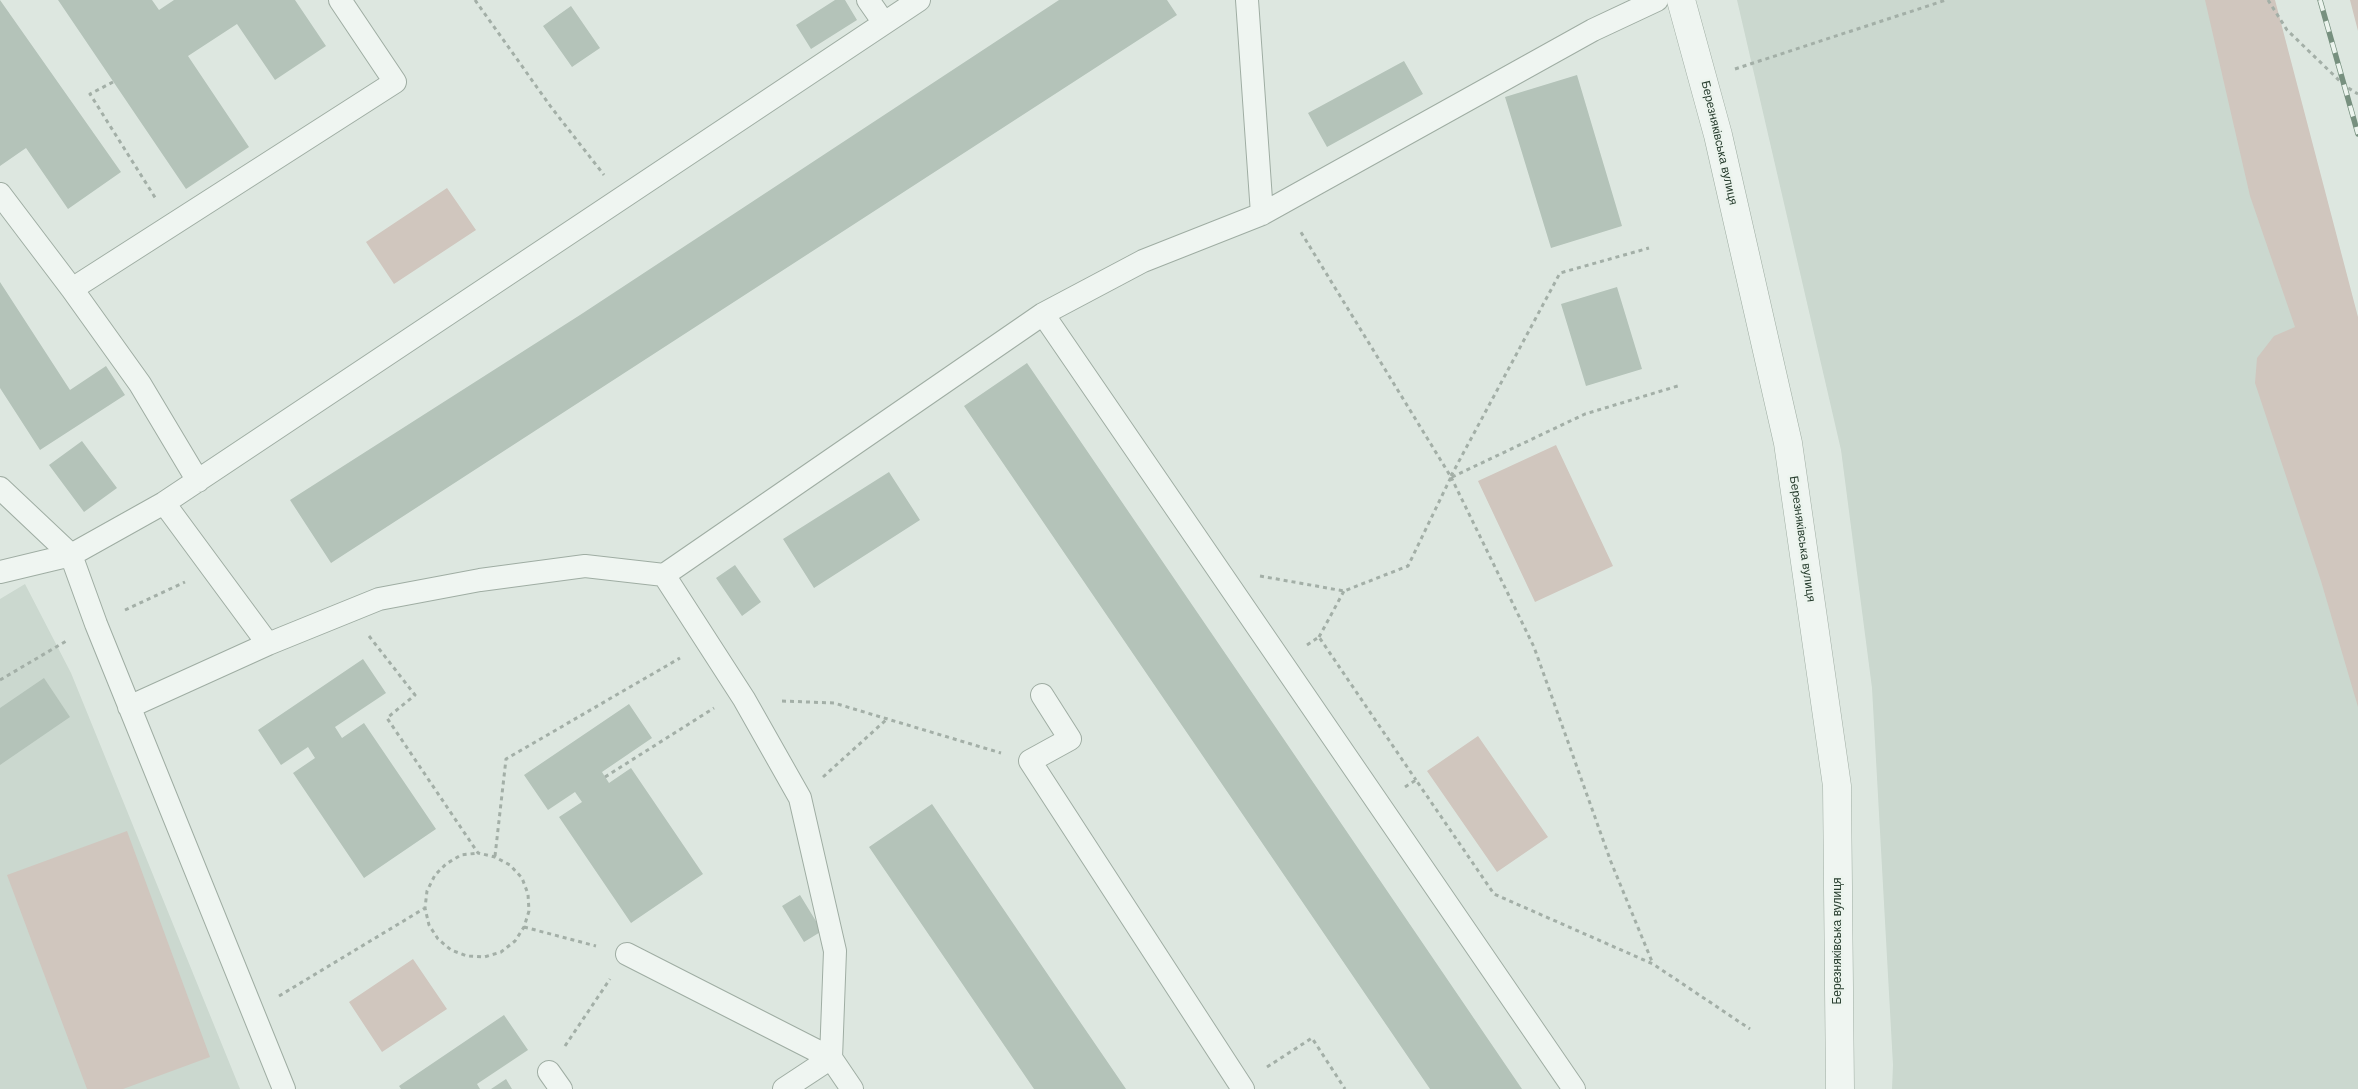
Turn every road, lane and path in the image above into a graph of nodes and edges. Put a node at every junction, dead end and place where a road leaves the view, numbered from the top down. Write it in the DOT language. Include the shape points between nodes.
graph roads {
  1 [pos="340,0"];
  2 [pos="475,0"];
  3 [pos="868,0"];
  4 [pos="919,0"];
  5 [pos="1247,0"];
  6 [pos="1657,0"];
  7 [pos="1681,0"];
  8 [pos="1946,0"];
  9 [pos="2268,0"];
  10 [pos="884,23"];
  11 [pos="1704,80"];
  12 [pos="113,82"];
  13 [pos="2358,94"];
  14 [pos="0,194"];
  15 [pos="622,198"];
  16 [pos="1282,202"];
  17 [pos="1262,214"];
  18 [pos="173,225"];
  19 [pos="1649,248"];
  20 [pos="72,289"];
  21 [pos="1043,314"];
  22 [pos="1681,385"];
  23 [pos="1451,477"];
  24 [pos="198,481"];
  25 [pos="0,488"];
  26 [pos="164,503"];
  27 [pos="72,555"];
  28 [pos="1215,566"];
  29 [pos="212,569"];
  30 [pos="0,572"];
  31 [pos="664,575"];
  32 [pos="1344,591"];
  33 [pos="350,611"];
  34 [pos="96,624"];
  35 [pos="1319,637"];
  36 [pos="706,643"];
  37 [pos="268,644"];
  38 [pos="1281,661"];
  39 [pos="0,680"];
  40 [pos="1042,695"];
  41 [pos="742,696"];
  42 [pos="129,707"];
  43 [pos="888,719"];
  44 [pos="1030,761"];
  45 [pos="605,777"];
  46 [pos="1416,780"];
  47 [pos="800,798"];
  48 [pos="1378,804"];
  49 [pos="478,853"];
  50 [pos="495,857"];
  51 [pos="425,908"];
  52 [pos="524,927"];
  53 [pos="627,954"];
  54 [pos="1653,964"];
  55 [pos="252,1012"];
  56 [pos="1750,1029"];
  57 [pos="831,1058"];
  58 [pos="555,1080"];
  59 [pos="1241,1087"];
  60 [pos="284,1089"];
  61 [pos="784,1089"];
  62 [pos="852,1089"];
  63 [pos="1345,1089"];
  64 [pos="1574,1089"];
  65 [pos="1840,1089"];
  1 -- 18 [label="lane" via="395,82"];
  2 -- 15 [label="path" via="551,107"];
  3 -- 10 [label="lane"];
  4 -- 10 [label="lane"];
  5 -- 17 [label="lane"];
  6 -- 16 [label="lane" via="1593,30"];
  7 -- 11 [label="street, Березняківська вулиця"];
  8 -- 11 [label="path"];
  9 -- 13 [label="path" via="2287,30 2345,86"];
  10 -- 15 [label="lane"];
  11 -- 65 [label="street, Березняківська вулиця" via="1788,443 1837,786"];
  12 -- 18 [label="path" via="90,94"];
  14 -- 20 [label="lane"];
  15 -- 24 [label="lane"];
  16 -- 17 [label="lane"];
  16 -- 23 [label="path"];
  17 -- 21 [label="lane" via="1143,260"];
  18 -- 20 [label="lane"];
  19 -- 23 [label="path" via="1560,272"];
  20 -- 24 [label="lane" via="140,384"];
  21 -- 28 [label="lane"];
  21 -- 31 [label="lane"];
  22 -- 23 [label="path" via="1585,414"];
  23 -- 32 [label="path" via="1408,566"];
  23 -- 54 [label="path" via="1534,647 1611,862"];
  24 -- 26 [label="lane"];
  25 -- 27 [label="lane"];
  26 -- 27 [label="lane"];
  26 -- 29 [label="lane"];
  27 -- 30 [label="lane"];
  27 -- 34 [label="lane"];
  28 -- 32 [label="path"];
  28 -- 38 [label="lane"];
  29 -- 34 [label="path"];
  29 -- 37 [label="lane"];
  31 -- 33 [label="lane" via="585,566 480,580 379,599"];
  31 -- 36 [label="lane"];
  32 -- 35 [label="path"];
  33 -- 37 [label="lane"];
  33 -- 49 [label="path" via="415,695 387,718"];
  34 -- 39 [label="path"];
  34 -- 42 [label="lane"];
  35 -- 38 [label="path"];
  35 -- 46 [label="path"];
  36 -- 41 [label="lane"];
  36 -- 50 [label="path" via="506,759"];
  37 -- 42 [label="lane"];
  38 -- 48 [label="lane"];
  40 -- 44 [label="lane" via="1070,739"];
  41 -- 43 [label="path" via="834,703"];
  41 -- 45 [label="path"];
  41 -- 47 [label="lane"];
  42 -- 55 [label="lane"];
  43 -- 44 [label="path"];
  43 -- 47 [label="path"];
  44 -- 59 [label="lane"];
  46 -- 48 [label="path"];
  46 -- 54 [label="path" via="1494,894"];
  47 -- 57 [label="lane" via="835,950"];
  48 -- 64 [label="lane"];
  49 -- 50 [label="path"];
  49 -- 51 [label="path" via="462,855 434,876 427,891"];
  50 -- 52 [label="path" via="510,865 522,878 528,894 529,911"];
  51 -- 52 [label="path" via="429,925 438,939 451,950 467,956 484,957 501,952 515,941"];
  51 -- 55 [label="path"];
  52 -- 53 [label="path"];
  53 -- 57 [label="lane"];
  53 -- 58 [label="path"];
  54 -- 56 [label="path"];
  55 -- 60 [label="lane"];
  57 -- 61 [label="lane"];
  57 -- 62 [label="lane"];
  59 -- 63 [label="path" via="1312,1038"];
}
